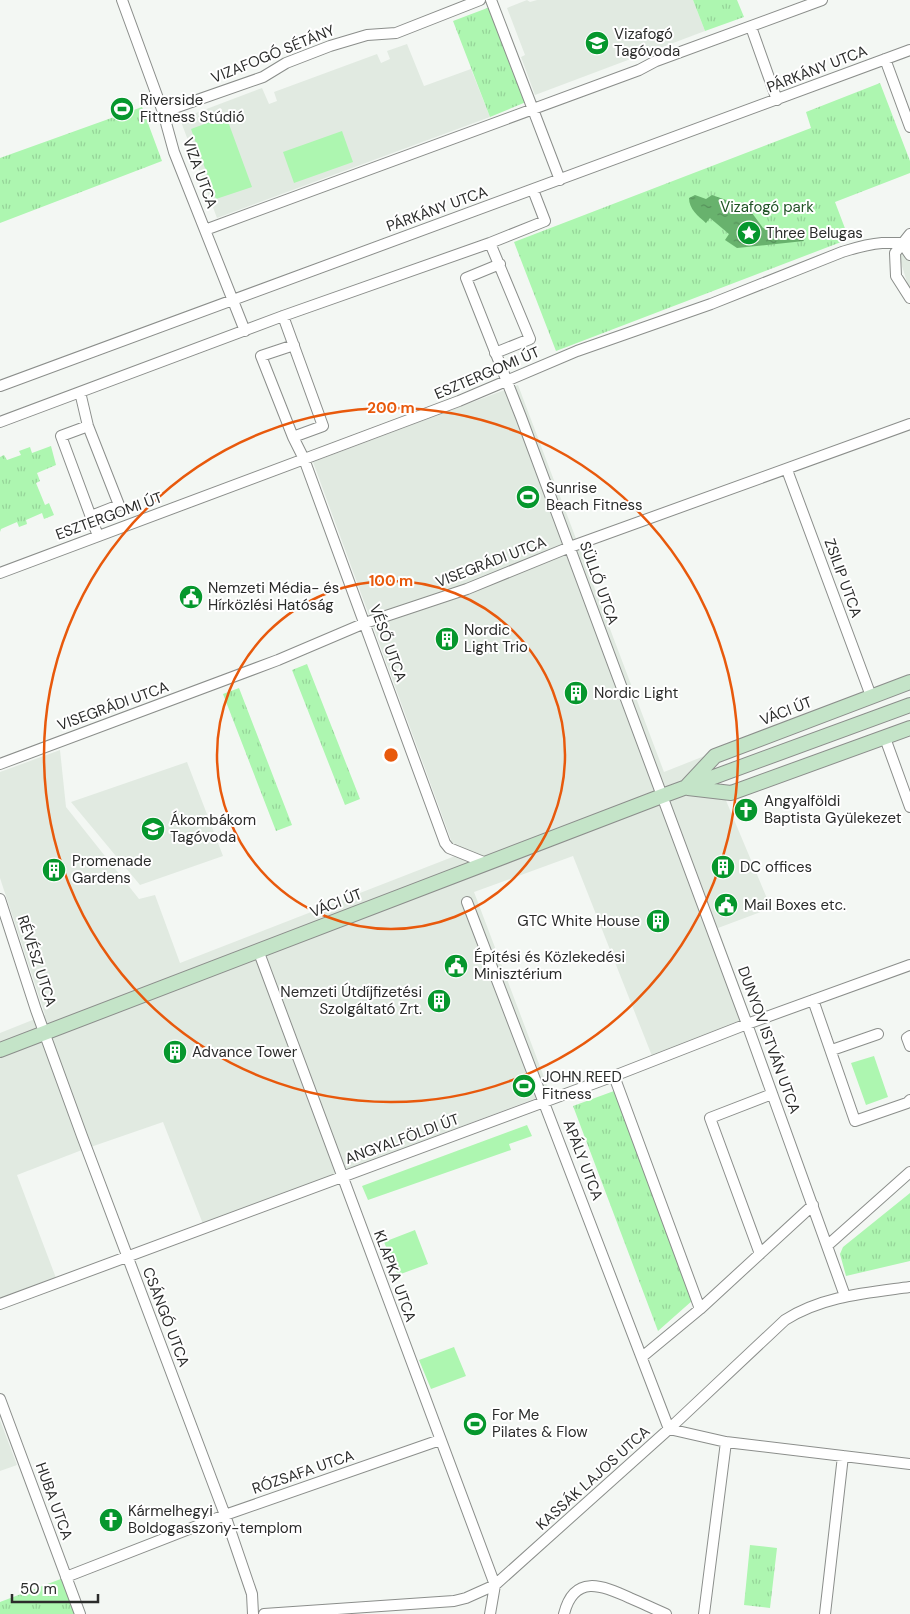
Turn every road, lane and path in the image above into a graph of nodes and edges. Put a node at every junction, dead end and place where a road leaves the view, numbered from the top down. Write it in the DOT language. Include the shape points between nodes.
graph roads {
  1 [pos="122,0"];
  2 [pos="480,0"];
  3 [pos="491,0"];
  4 [pos="822,0"];
  5 [pos="751,28"];
  6 [pos="910,50"];
  7 [pos="885,59"];
  8 [pos="777,100"];
  9 [pos="533,109"];
  10 [pos="163,112"];
  11 [pos="910,127"];
  12 [pos="560,180"];
  13 [pos="533,190"];
  14 [pos="206,230"];
  15 [pos="910,234"];
  16 [pos="490,242"];
  17 [pos="906,242"];
  18 [pos="910,255"];
  19 [pos="500,264"];
  20 [pos="910,298"];
  21 [pos="233,300"];
  22 [pos="283,316"];
  23 [pos="245,331"];
  24 [pos="294,345"];
  25 [pos="495,353"];
  26 [pos="508,380"];
  27 [pos="0,386"];
  28 [pos="80,392"];
  29 [pos="0,422"];
  30 [pos="910,424"];
  31 [pos="88,426"];
  32 [pos="293,437"];
  33 [pos="304,459"];
  34 [pos="787,470"];
  35 [pos="91,516"];
  36 [pos="98,536"];
  37 [pos="570,547"];
  38 [pos="0,573"];
  39 [pos="365,623"];
  40 [pos="910,682"];
  41 [pos="871,696"];
  42 [pos="910,706"];
  43 [pos="910,728"];
  44 [pos="885,738"];
  45 [pos="0,764"];
  46 [pos="685,788"];
  47 [pos="662,796"];
  48 [pos="910,807"];
  49 [pos="486,863"];
  50 [pos="0,899"];
  51 [pos="467,902"];
  52 [pos="258,950"];
  53 [pos="910,965"];
  54 [pos="813,1000"];
  55 [pos="747,1024"];
  56 [pos="45,1032"];
  57 [pos="878,1034"];
  58 [pos="910,1036"];
  59 [pos="910,1046"];
  60 [pos="0,1050"];
  61 [pos="832,1050"];
  62 [pos="614,1076"];
  63 [pos="772,1094"];
  64 [pos="910,1100"];
  65 [pos="544,1102"];
  66 [pos="910,1172"];
  67 [pos="342,1177"];
  68 [pos="813,1205"];
  69 [pos="828,1245"];
  70 [pos="760,1254"];
  71 [pos="127,1257"];
  72 [pos="910,1287"];
  73 [pos="845,1296"];
  74 [pos="0,1304"];
  75 [pos="700,1309"];
  76 [pos="642,1357"];
  77 [pos="0,1399"];
  78 [pos="669,1429"];
  79 [pos="440,1440"];
  80 [pos="726,1442"];
  81 [pos="843,1456"];
  82 [pos="910,1464"];
  83 [pos="225,1515"];
  84 [pos="66,1577"];
  85 [pos="495,1585"];
  86 [pos="373,1610"];
  87 [pos="80,1614"];
  88 [pos="253,1614"];
  89 [pos="264,1614"];
  90 [pos="490,1614"];
  91 [pos="564,1614"];
  92 [pos="666,1614"];
  93 [pos="704,1614"];
  94 [pos="826,1614"];
  1 -- 10 [label="street, VIZA UTCA"];
  2 -- 10 [label="street, VIZAFOGÓ SÉTÁNY" via="396,32 367,35 330,46 286,63 263,77"];
  3 -- 9 [label="street"];
  4 -- 5 [label="street"];
  5 -- 8 [label="street"];
  5 -- 9 [label="street"];
  6 -- 7 [label="street, PÁRKÁNY UTCA"];
  7 -- 8 [label="street, PÁRKÁNY UTCA"];
  7 -- 11 [label="street, PÁRKÁNY UTCA"];
  8 -- 12 [label="street, PÁRKÁNY UTCA"];
  9 -- 12 [label="street"];
  9 -- 14 [label="street"];
  10 -- 14 [label="street, VIZA UTCA" via="174,152"];
  12 -- 13 [label="street, PÁRKÁNY UTCA"];
  13 -- 16 [label="street" via="545,221"];
  13 -- 21 [label="street, PÁRKÁNY UTCA"];
  14 -- 21 [label="street, VIZA UTCA"];
  15 -- 17 [label="street"];
  16 -- 19 [label="street"];
  16 -- 22 [label="street"];
  17 -- 18 [label="street"];
  17 -- 20 [label="street" via="895,253 896,276"];
  17 -- 26 [label="street, ESZTERGOMI ÚT" via="863,245 842,252"];
  19 -- 25 [label="street, SÜLLŐ UTCA" via="466,278"];
  19 -- 25 [label="street" via="530,339"];
  21 -- 23 [label="street"];
  21 -- 27 [label="street, PÁRKÁNY UTCA"];
  22 -- 23 [label="street"];
  22 -- 24 [label="street"];
  23 -- 28 [label="street"];
  24 -- 32 [label="street" via="323,426"];
  24 -- 32 [label="street, VÉSŐ UTCA" via="261,356"];
  25 -- 26 [label="street, SÜLLŐ UTCA"];
  26 -- 33 [label="street, ESZTERGOMI ÚT"];
  26 -- 37 [label="street, SÜLLŐ UTCA"];
  28 -- 29 [label="street"];
  28 -- 31 [label="street"];
  30 -- 34 [label="street, VISEGRÁDI UTCA"];
  31 -- 35 [label="street" via="119,505"];
  31 -- 35 [label="street" via="60,436"];
  32 -- 33 [label="street, VÉSŐ UTCA"];
  33 -- 36 [label="street, ESZTERGOMI ÚT"];
  33 -- 39 [label="street, VÉSŐ UTCA"];
  34 -- 37 [label="street, VISEGRÁDI UTCA"];
  34 -- 41 [label="street, ZSILIP UTCA"];
  35 -- 36 [label="street"];
  36 -- 38 [label="street, ESZTERGOMI ÚT"];
  37 -- 39 [label="street, VISEGRÁDI UTCA" via="467,590"];
  37 -- 47 [label="street, SÜLLŐ UTCA"];
  39 -- 45 [label="street, VISEGRÁDI UTCA" via="278,660"];
  39 -- 49 [label="street, VÉSŐ UTCA" via="449,848"];
  40 -- 41 [label="main road, VÁCI ÚT"];
  41 -- 46 [label="main road, VÁCI ÚT" via="715,756"];
  42 -- 46 [label="main road, VÁCI ÚT"];
  43 -- 44 [label="main road, VÁCI ÚT"];
  44 -- 46 [label="main road, VÁCI ÚT" via="731,793"];
  44 -- 48 [label="street"];
  46 -- 47 [label="main road, VÁCI ÚT"];
  47 -- 49 [label="main road, VÁCI ÚT"];
  47 -- 55 [label="street, DUNYOV ISTVÁN UTCA"];
  49 -- 52 [label="main road, VÁCI ÚT"];
  50 -- 56 [label="street, RÉVÉSZ UTCA"];
  51 -- 65 [label="street, APÁLY UTCA"];
  52 -- 56 [label="main road, VÁCI ÚT"];
  52 -- 67 [label="street, KLAPKA UTCA"];
  53 -- 54 [label="street, ANGYALFÖLDI ÚT"];
  54 -- 55 [label="street, ANGYALFÖLDI ÚT"];
  54 -- 61 [label="street"];
  55 -- 62 [label="street, ANGYALFÖLDI ÚT"];
  55 -- 63 [label="street, DUNYOV ISTVÁN UTCA"];
  56 -- 60 [label="main road, VÁCI ÚT"];
  56 -- 71 [label="street, CSÁNGÓ UTCA"];
  57 -- 61 [label="street"];
  58 -- 59 [label="street" via="907,1038"];
  61 -- 64 [label="street" via="855,1121"];
  62 -- 65 [label="street, ANGYALFÖLDI ÚT"];
  62 -- 75 [label="street"];
  63 -- 68 [label="street, DUNYOV ISTVÁN UTCA"];
  63 -- 70 [label="street" via="710,1118"];
  65 -- 67 [label="street, ANGYALFÖLDI ÚT"];
  65 -- 76 [label="street, APÁLY UTCA"];
  66 -- 69 [label="street"];
  67 -- 71 [label="street, ANGYALFÖLDI ÚT"];
  67 -- 79 [label="street, KLAPKA UTCA"];
  68 -- 69 [label="street, DUNYOV ISTVÁN UTCA"];
  68 -- 70 [label="street"];
  69 -- 73 [label="street, DUNYOV ISTVÁN UTCA"];
  70 -- 75 [label="street"];
  71 -- 74 [label="street, ANGYALFÖLDI ÚT"];
  71 -- 83 [label="street, CSÁNGÓ UTCA"];
  72 -- 73 [label="street, KASSÁK LAJOS UTCA"];
  73 -- 78 [label="street, KASSÁK LAJOS UTCA" via="800,1310 785,1320"];
  75 -- 76 [label="street"];
  76 -- 78 [label="street, APÁLY UTCA"];
  77 -- 84 [label="street, HUBA UTCA"];
  78 -- 80 [label="street"];
  78 -- 85 [label="street, KASSÁK LAJOS UTCA"];
  79 -- 83 [label="street, RÓZSAFA UTCA"];
  79 -- 85 [label="street, KLAPKA UTCA"];
  80 -- 81 [label="street"];
  80 -- 93 [label="street"];
  81 -- 82 [label="street"];
  81 -- 94 [label="street"];
  83 -- 84 [label="street, RÓZSAFA UTCA"];
  83 -- 88 [label="street, CSÁNGÓ UTCA" via="252,1594"];
  84 -- 87 [label="street, HUBA UTCA"];
  85 -- 86 [label="street, KASSÁK LAJOS UTCA" via="454,1601"];
  85 -- 90 [label="street"];
  86 -- 89 [label="street, KASSÁK LAJOS UTCA"];
  91 -- 92 [label="street" via="575,1593 582,1587 594,1586 607,1588"];
}
